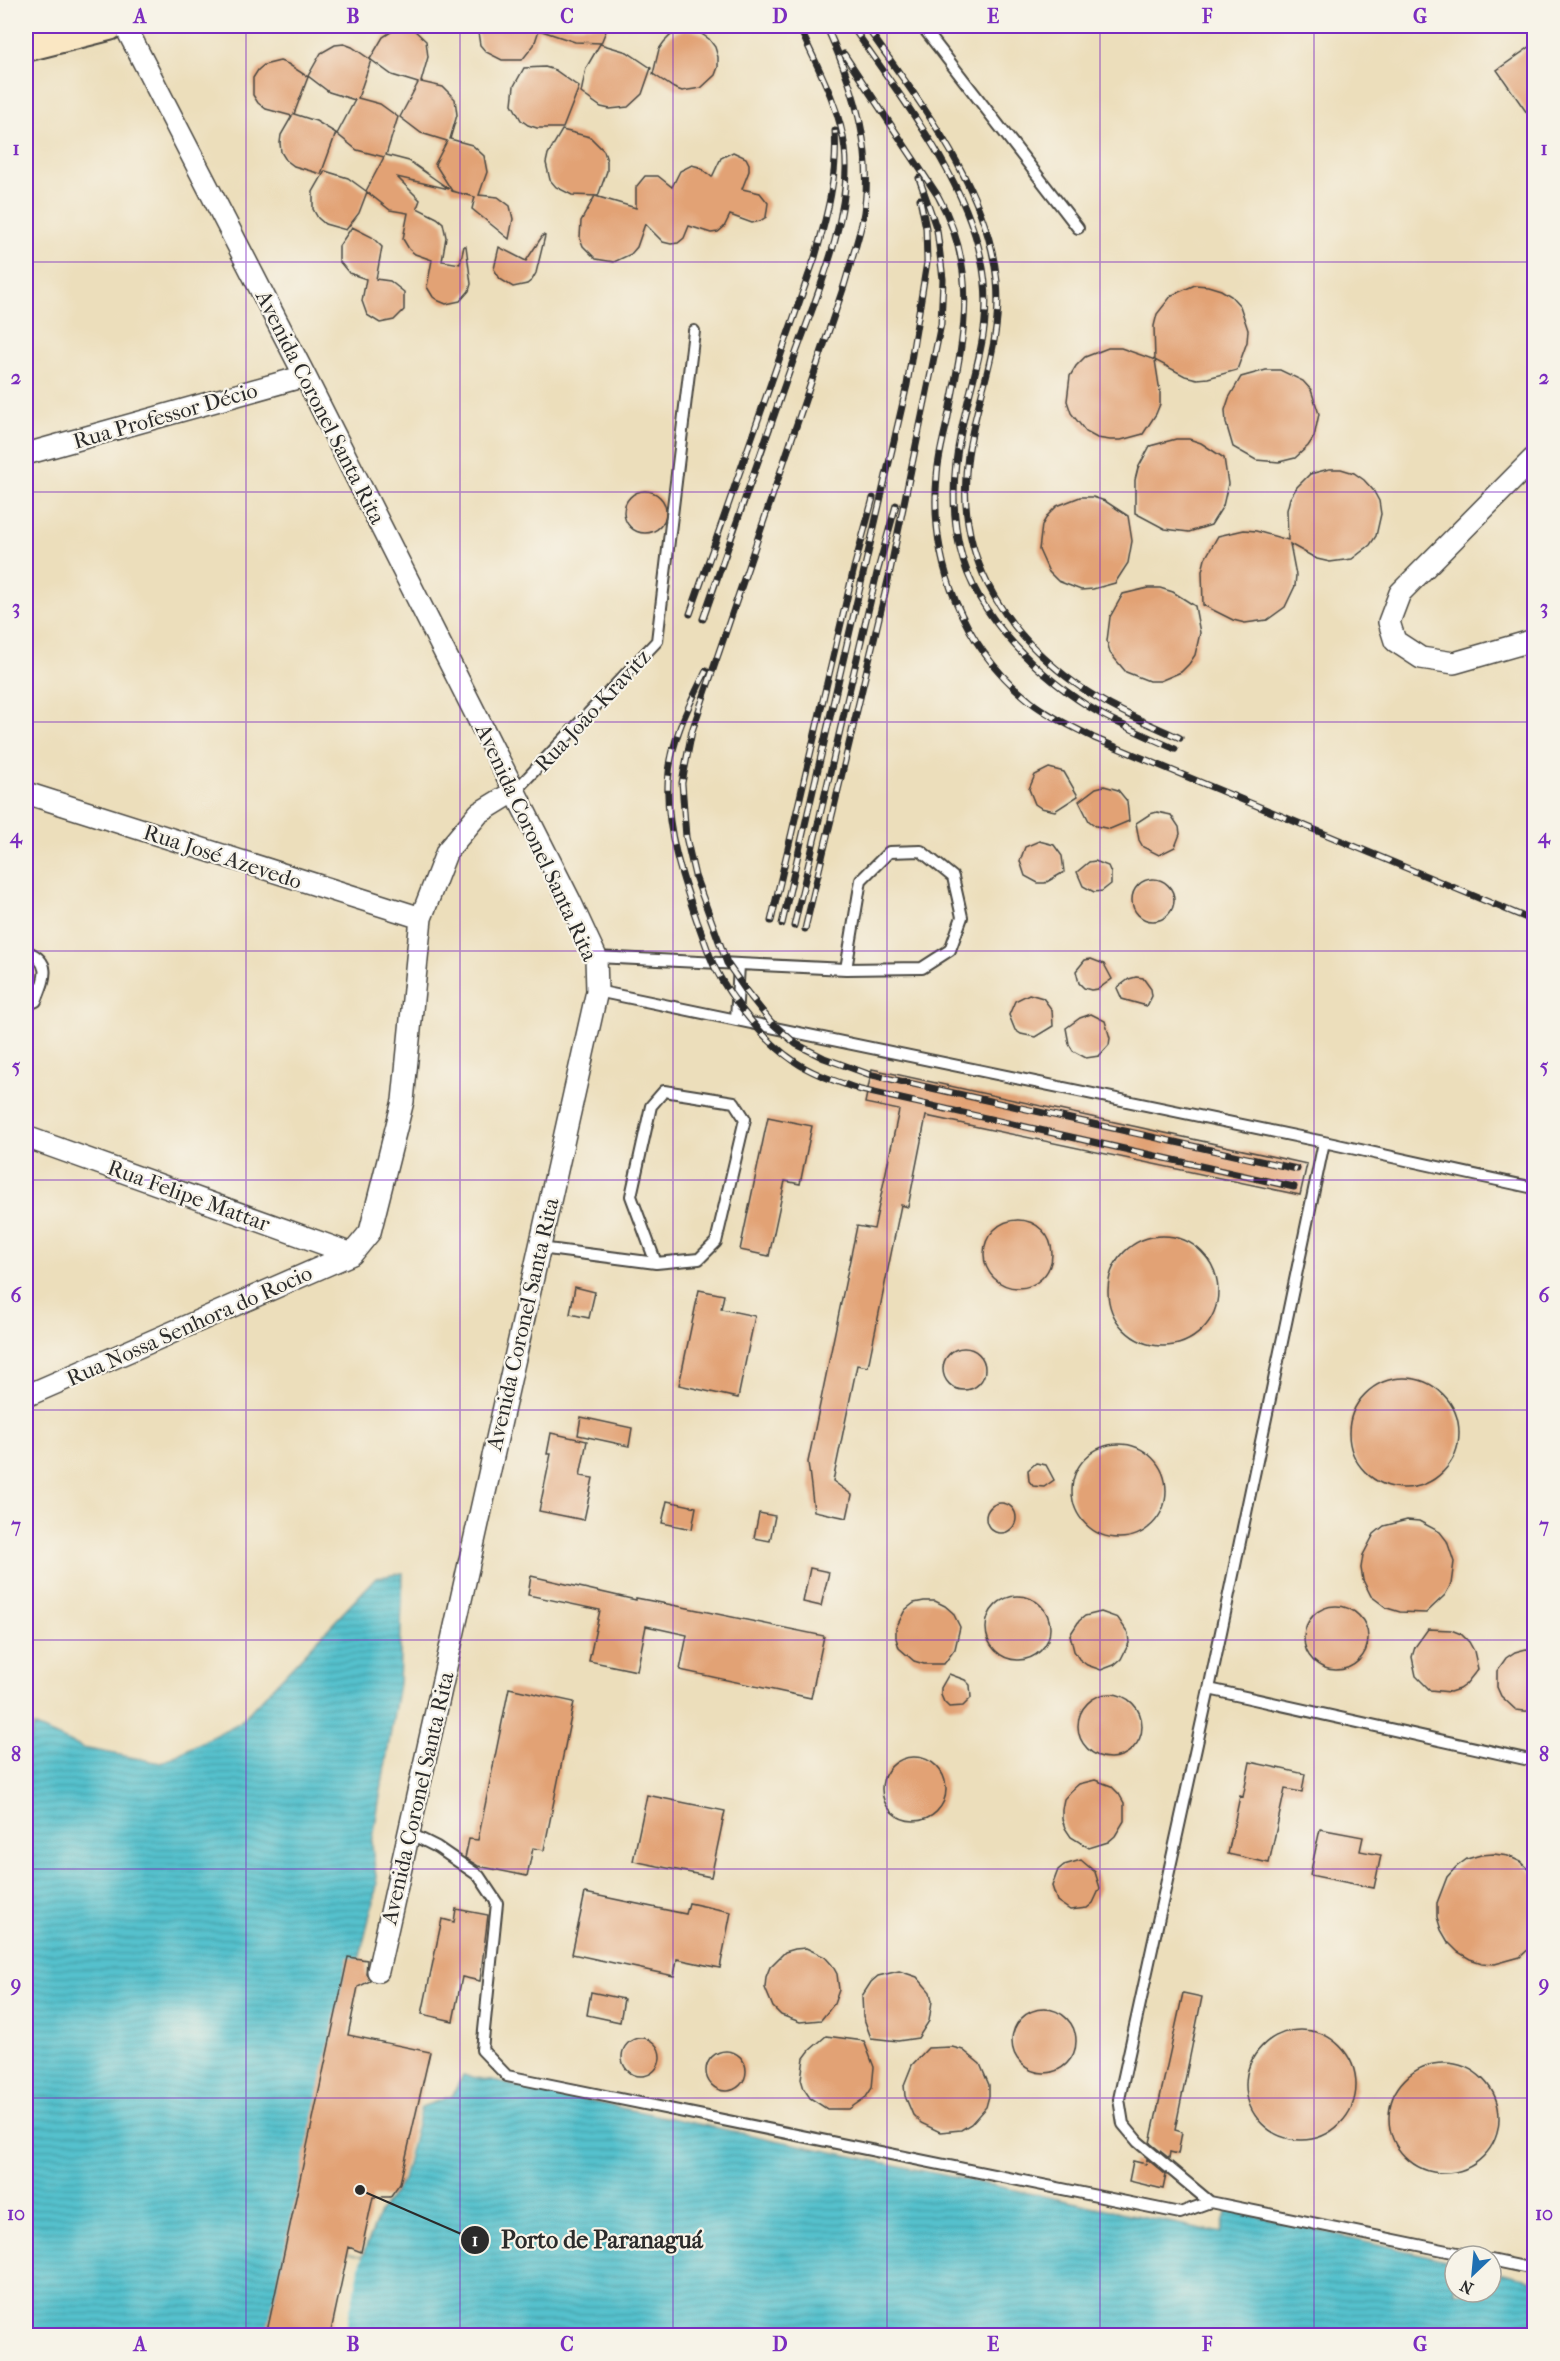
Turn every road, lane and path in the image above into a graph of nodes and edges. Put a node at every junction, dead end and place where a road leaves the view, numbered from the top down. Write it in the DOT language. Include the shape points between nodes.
graph roads {
  1 [pos="109,26"];
  2 [pos="125,26"];
  3 [pos="922,26"];
  4 [pos="26,47"];
  5 [pos="1078,228"];
  6 [pos="694,331"];
  7 [pos="305,376"];
  8 [pos="26,454"];
  9 [pos="1534,458"];
  10 [pos="1534,640"];
  11 [pos="515,791"];
  12 [pos="26,793"];
  13 [pos="421,918"];
  14 [pos="26,951"];
  15 [pos="596,957"];
  16 [pos="739,964"];
  17 [pos="846,969"];
  18 [pos="597,991"];
  19 [pos="26,1005"];
  20 [pos="736,1020"];
  21 [pos="26,1137"];
  22 [pos="1324,1142"];
  23 [pos="1534,1188"];
  24 [pos="540,1248"];
  25 [pos="352,1254"];
  26 [pos="656,1263"];
  27 [pos="26,1396"];
  28 [pos="1209,1689"];
  29 [pos="1534,1761"];
  30 [pos="409,1833"];
  31 [pos="378,1971"];
  32 [pos="1210,2202"];
  33 [pos="1443,2250"];
  34 [pos="1503,2263"];
  35 [pos="1534,2269"];
  1 -- 4 [label="main road"];
  2 -- 7 [label="street, Avenida Coronel Santa Rita"];
  3 -- 5 [label="lane"];
  6 -- 11 [label="lane, Rua João Kravitz" via="657,641"];
  7 -- 8 [label="street, Rua Professor Décio"];
  7 -- 11 [label="street, Avenida Coronel Santa Rita"];
  9 -- 10 [label="street" via="1400,593 1389,622 1395,641 1421,658 1455,663"];
  11 -- 13 [label="street, Rua João Kravitz" via="479,813 447,851"];
  11 -- 15 [label="street, Avenida Coronel Santa Rita"];
  12 -- 13 [label="street, Rua José Azevedo"];
  13 -- 25 [label="street, Rua João Kravitz" via="402,1101 370,1232"];
  14 -- 19 [label="lane" via="37,955 45,967 36,1001"];
  15 -- 16 [label="lane"];
  15 -- 18 [label="street, Avenida Coronel Santa Rita"];
  16 -- 17 [label="lane"];
  16 -- 20 [label="lane"];
  17 -- 17 [label="lane" via="922,968 950,950 962,917 952,877 921,851 889,852 861,880"];
  18 -- 20 [label="lane"];
  18 -- 24 [label="street, Avenida Coronel Santa Rita"];
  20 -- 22 [label="lane"];
  21 -- 25 [label="street, Rua Felipe Mattar"];
  22 -- 23 [label="lane"];
  22 -- 28 [label="lane"];
  24 -- 26 [label="lane"];
  24 -- 30 [label="street, Avenida Coronel Santa Rita"];
  25 -- 27 [label="street, Rua Nossa Senhora do Rocio"];
  26 -- 26 [label="lane" via="631,1196 651,1106 664,1091 734,1102 745,1119 716,1242 699,1259"];
  28 -- 29 [label="lane"];
  28 -- 32 [label="lane" via="1119,2099 1123,2124 1138,2142"];
  30 -- 31 [label="street, Avenida Coronel Santa Rita"];
  30 -- 32 [label="lane" via="480,1876 497,1903 482,2050 507,2076 1180,2213"];
  32 -- 33 [label="lane"];
  34 -- 35 [label="lane"];
}
